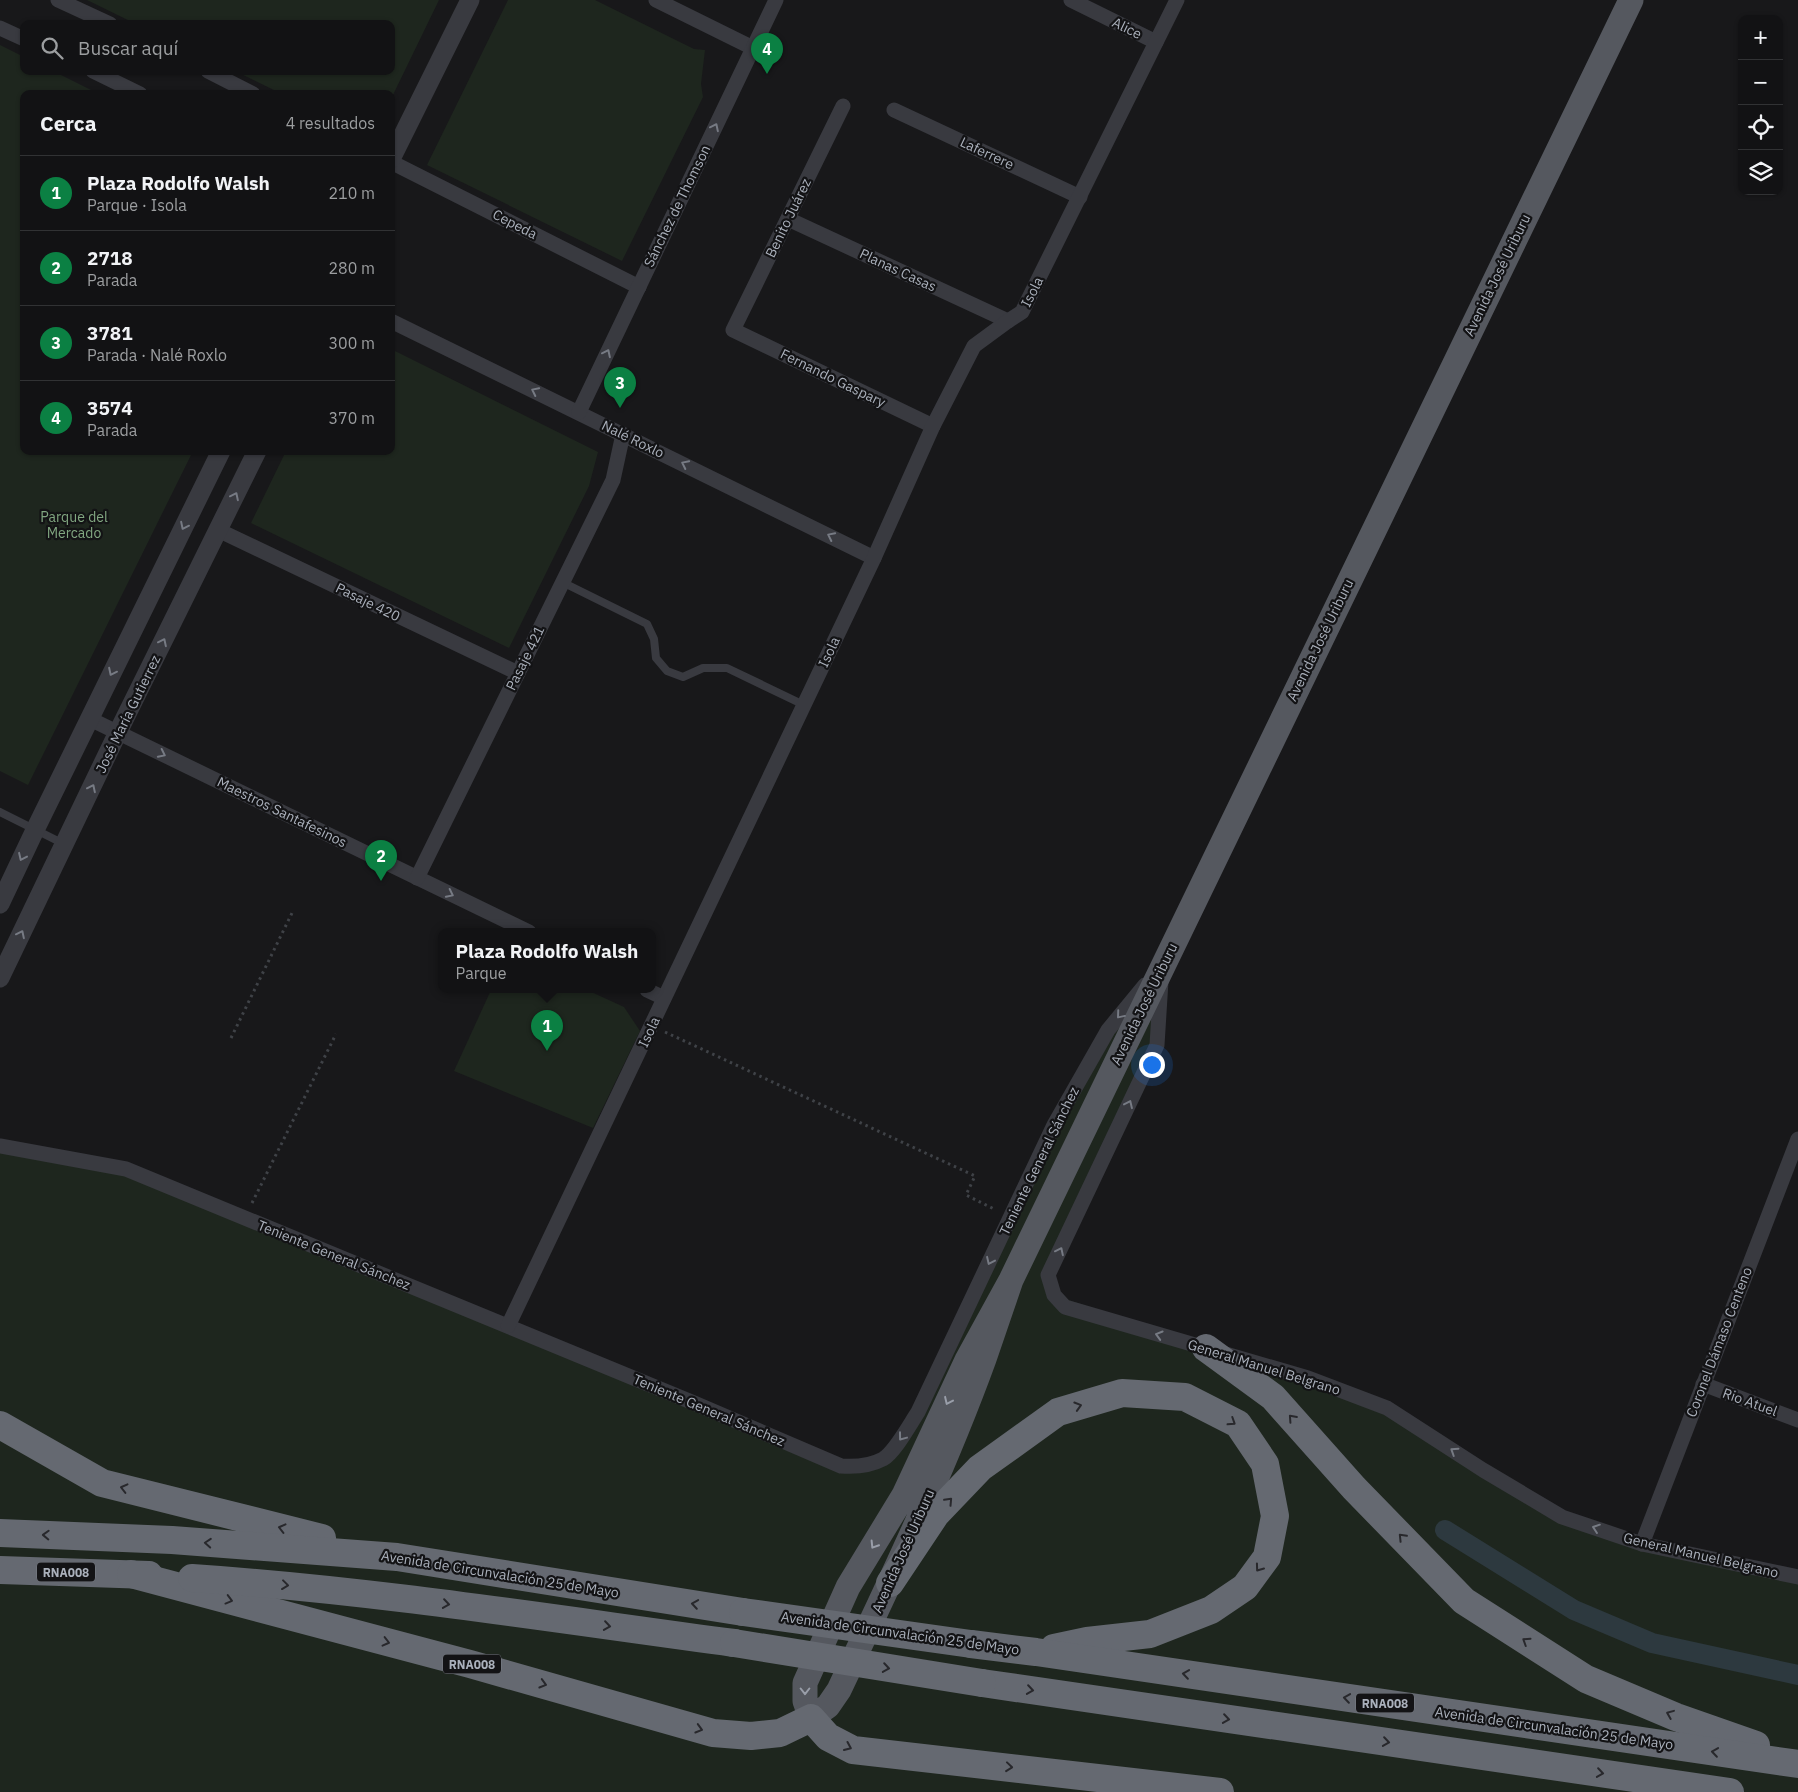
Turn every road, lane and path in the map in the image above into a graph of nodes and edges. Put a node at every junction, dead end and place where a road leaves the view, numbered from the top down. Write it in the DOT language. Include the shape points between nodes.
graph roads {
  1 [pos="58,0"];
  2 [pos="470,0"];
  3 [pos="656,0"];
  4 [pos="776,0"];
  5 [pos="1071,0"];
  6 [pos="1177,0"];
  7 [pos="1631,0"];
  8 [pos="101,20"];
  9 [pos="0,28"];
  10 [pos="20,37"];
  11 [pos="1156,42"];
  12 [pos="753,48"];
  13 [pos="101,75"];
  14 [pos="216,75"];
  15 [pos="132,90"];
  16 [pos="245,90"];
  17 [pos="843,106"];
  18 [pos="894,110"];
  19 [pos="395,152"];
  20 [pos="395,162"];
  21 [pos="1080,197"];
  22 [pos="788,219"];
  23 [pos="639,286"];
  24 [pos="1008,321"];
  25 [pos="395,324"];
  26 [pos="733,330"];
  27 [pos="579,412"];
  28 [pos="933,426"];
  29 [pos="623,434"];
  30 [pos="219,455"];
  31 [pos="255,455"];
  32 [pos="218,530"];
  33 [pos="874,558"];
  34 [pos="562,582"];
  35 [pos="518,673"];
  36 [pos="804,705"];
  37 [pos="90,719"];
  38 [pos="118,732"];
  39 [pos="0,812"];
  40 [pos="35,830"];
  41 [pos="64,844"];
  42 [pos="417,878"];
  43 [pos="0,904"];
  44 [pos="292,913"];
  45 [pos="521,928"];
  46 [pos="1162,965"];
  47 [pos="0,978"];
  48 [pos="653,993"];
  49 [pos="664,998"];
  50 [pos="652,1025"];
  51 [pos="336,1034"];
  52 [pos="231,1038"];
  53 [pos="1798,1140"];
  54 [pos="0,1146"];
  55 [pos="1010,1217"];
  56 [pos="245,1218"];
  57 [pos="1011,1280"];
  58 [pos="508,1326"];
  59 [pos="1206,1348"];
  60 [pos="1703,1384"];
  61 [pos="1798,1420"];
  62 [pos="0,1425"];
  63 [pos="0,1533"];
  64 [pos="1642,1544"];
  65 [pos="397,1557"];
  66 [pos="0,1570"];
  67 [pos="131,1574"];
  68 [pos="1798,1577"];
  69 [pos="890,1583"];
  70 [pos="1036,1652"];
  71 [pos="810,1718"];
  72 [pos="1798,1762"];
  73 [pos="1220,1792"];
  74 [pos="1730,1792"];
  1 -- 8 [label="street"];
  2 -- 19 [label="street"];
  3 -- 12 [label="street"];
  4 -- 12 [label="street, Sánchez de Thomson"];
  5 -- 11 [label="street, Alice"];
  6 -- 11 [label="street, Isola"];
  7 -- 46 [label="main road, Avenida José Uriburu"];
  9 -- 10 [label="street"];
  11 -- 21 [label="street, Isola"];
  23 -- 12 [label="street, Sánchez de Thomson, one-way"];
  13 -- 15 [label="street"];
  14 -- 16 [label="street"];
  17 -- 22 [label="street, Benito Juárez"];
  18 -- 21 [label="street, Laferrere"];
  20 -- 23 [label="street, Cepeda"];
  21 -- 24 [label="street, Isola" via="1022,312"];
  22 -- 24 [label="street, Planas Casas"];
  22 -- 26 [label="street, Benito Juárez"];
  27 -- 23 [label="street, Sánchez de Thomson, one-way"];
  24 -- 28 [label="street, Isola" via="974,346"];
  27 -- 25 [label="street, Nalé Roxlo, one-way"];
  26 -- 28 [label="street, Fernando Gaspary"];
  27 -- 29 [label="street, Nalé Roxlo"];
  28 -- 33 [label="street, Isola"];
  33 -- 29 [label="street, Nalé Roxlo, one-way"];
  29 -- 34 [label="street, Pasaje 421" via="613,480"];
  30 -- 37 [label="street, one-way"];
  32 -- 31 [label="street, José María Gutierrez, one-way"];
  32 -- 35 [label="street, Pasaje 420"];
  38 -- 32 [label="street, José María Gutierrez, one-way"];
  33 -- 36 [label="street, Isola"];
  34 -- 35 [label="street, Pasaje 421"];
  34 -- 36 [label="lane" via="647,624 654,639 656,658 667,671 683,677 703,668 727,668"];
  35 -- 42 [label="street, Pasaje 421"];
  36 -- 49 [label="street, Isola"];
  37 -- 38 [label="street, Maestros Santafesinos"];
  37 -- 40 [label="street"];
  41 -- 38 [label="street, José María Gutierrez, one-way"];
  38 -- 42 [label="street, Maestros Santafesinos, one-way"];
  39 -- 40 [label="lane"];
  40 -- 41 [label="lane"];
  40 -- 43 [label="street, one-way"];
  47 -- 41 [label="street, José María Gutierrez, one-way"];
  42 -- 45 [label="street, Maestros Santafesinos, one-way"];
  44 -- 52 [label="path"];
  46 -- 55 [label="street, Teniente General Sánchez, one-way" via="1108,1030 1054,1125"];
  46 -- 57 [label="main road, Avenida José Uriburu"];
  59 -- 46 [label="street, General Manuel Belgrano, one-way" via="1065,1307 1054,1295 1048,1275 1157,1045"];
  48 -- 49 [label="street"];
  49 -- 50 [label="street, Isola"];
  50 -- 55 [label="path" via="975,1176 966,1195"];
  50 -- 58 [label="street, Isola"];
  51 -- 56 [label="path"];
  53 -- 60 [label="street, Coronel Dámaso Centeno"];
  54 -- 56 [label="street, Teniente General Sánchez" via="126,1169"];
  55 -- 58 [label="street, Teniente General Sánchez, one-way" via="904,1436 884,1459 860,1467 841,1466"];
  56 -- 58 [label="street, Teniente General Sánchez"];
  57 -- 69 [label="main road, Avenida José Uriburu" via="983,1360"];
  57 -- 71 [label="main road, Avenida José Uriburu, one-way" via="967,1360 904,1495 848,1587 805,1683"];
  64 -- 59 [label="street, General Manuel Belgrano, one-way" via="1562,1517 1387,1408 1308,1378"];
  72 -- 59 [label="highway, RNA008, one-way" via="1676,1717 1586,1679 1464,1601 1354,1488 1273,1397"];
  60 -- 61 [label="street, Rio Atuel"];
  60 -- 64 [label="street, Coronel Dámaso Centeno"];
  65 -- 62 [label="highway, RNA008, one-way" via="102,1483"];
  65 -- 63 [label="highway, Avenida de Circunvalación 25 de Mayo / RNA008, one-way" via="172,1540"];
  64 -- 68 [label="street, General Manuel Belgrano"];
  70 -- 65 [label="highway, Avenida de Circunvalación 25 de Mayo / RNA008, one-way, bridge" via="743,1612"];
  66 -- 67 [label="highway, RNA008"];
  67 -- 71 [label="highway, RNA008, one-way" via="470,1664 713,1733 751,1736 780,1733"];
  67 -- 74 [label="highway, RNA008, one-way, bridge" via="278,1584 420,1600 734,1643 982,1683"];
  69 -- 70 [label="highway, one-way" via="936,1514 980,1468 1058,1412 1122,1393 1185,1396 1238,1424 1265,1464 1275,1516 1267,1557 1245,1587 1212,1610 1150,1634 1087,1641"];
  69 -- 71 [label="main road, Avenida José Uriburu" via="839,1690 828,1706"];
  72 -- 70 [label="highway, Avenida de Circunvalación 25 de Mayo / RNA008, one-way"];
  71 -- 73 [label="highway, one-way" via="828,1737 854,1750"];
}
